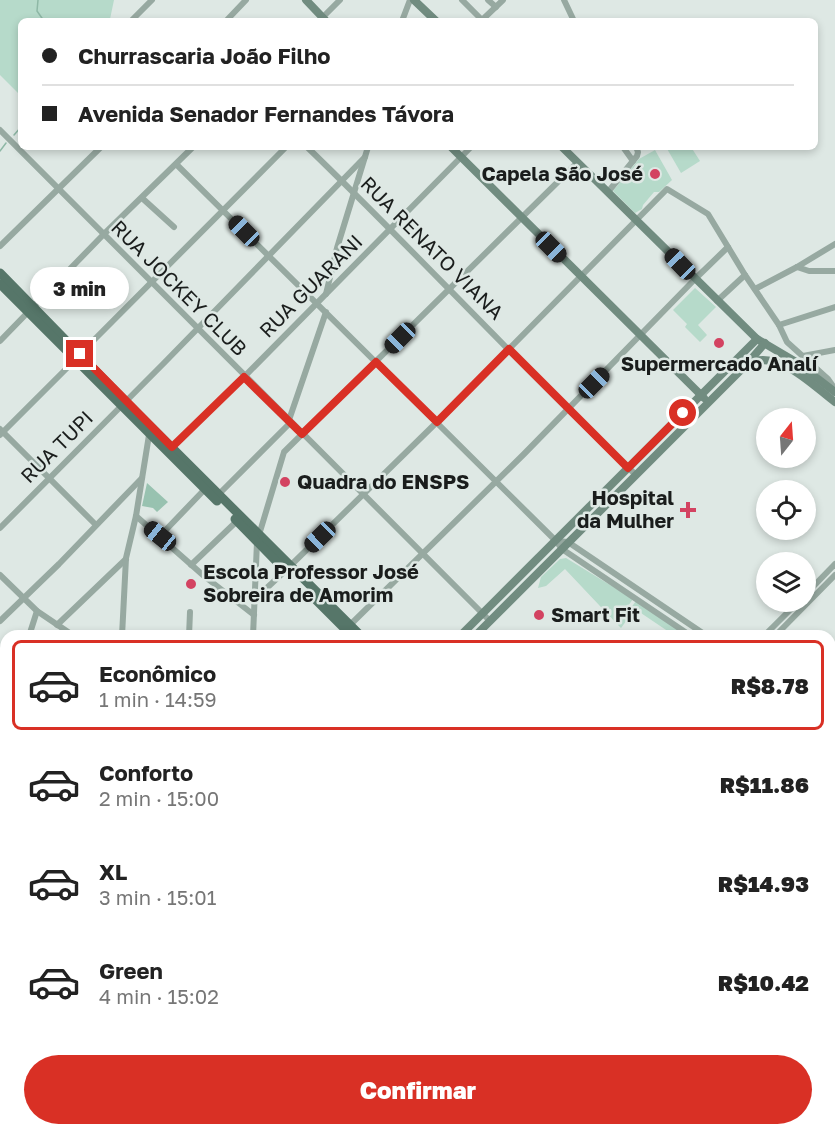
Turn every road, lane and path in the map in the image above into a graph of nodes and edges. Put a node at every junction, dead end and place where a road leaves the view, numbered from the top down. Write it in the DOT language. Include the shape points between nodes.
graph roads {
  1 [pos="152,0"];
  2 [pos="246,0"];
  3 [pos="306,0"];
  4 [pos="340,0"];
  5 [pos="412,0"];
  6 [pos="462,0"];
  7 [pos="488,0"];
  8 [pos="503,0"];
  9 [pos="564,0"];
  10 [pos="496,7"];
  11 [pos="134,18"];
  12 [pos="229,18"];
  13 [pos="321,18"];
  14 [pos="325,18"];
  15 [pos="403,18"];
  16 [pos="433,18"];
  17 [pos="478,18"];
  18 [pos="484,18"];
  19 [pos="573,18"];
  20 [pos="0,130"];
  21 [pos="18,149"];
  22 [pos="19,150"];
  23 [pos="98,150"];
  24 [pos="190,150"];
  25 [pos="283,150"];
  26 [pos="310,150"];
  27 [pos="367,150"];
  28 [pos="454,150"];
  29 [pos="468,150"];
  30 [pos="565,150"];
  31 [pos="625,150"];
  32 [pos="637,150"];
  33 [pos="365,157"];
  34 [pos="461,157"];
  35 [pos="633,161"];
  36 [pos="578,162"];
  37 [pos="176,164"];
  38 [pos="342,181"];
  39 [pos="57,189"];
  40 [pos="608,192"];
  41 [pos="354,193"];
  42 [pos="142,198"];
  43 [pos="223,210"];
  44 [pos="522,218"];
  45 [pos="637,220"];
  46 [pos="174,227"];
  47 [pos="391,228"];
  48 [pos="103,235"];
  49 [pos="835,244"];
  50 [pos="0,246"];
  51 [pos="728,247"];
  52 [pos="269,256"];
  53 [pos="797,267"];
  54 [pos="835,271"];
  55 [pos="0,273"];
  56 [pos="745,275"];
  57 [pos="580,276"];
  58 [pos="694,279"];
  59 [pos="152,283"];
  60 [pos="0,284"];
  61 [pos="449,289"];
  62 [pos="755,289"];
  63 [pos="326,295"];
  64 [pos="717,301"];
  65 [pos="317,303"];
  66 [pos="835,308"];
  67 [pos="31,309"];
  68 [pos="326,312"];
  69 [pos="779,325"];
  70 [pos="197,329"];
  71 [pos="641,336"];
  72 [pos="0,341"];
  73 [pos="761,341"];
  74 [pos="509,349"];
  75 [pos="835,350"];
  76 [pos="803,356"];
  77 [pos="78,357"];
  78 [pos="376,362"];
  79 [pos="746,365"];
  80 [pos="244,377"];
  81 [pos="835,390"];
  82 [pos="701,395"];
  83 [pos="709,402"];
  84 [pos="835,402"];
  85 [pos="123,403"];
  86 [pos="568,408"];
  87 [pos="290,421"];
  88 [pos="437,422"];
  89 [pos="1,432"];
  90 [pos="302,434"];
  91 [pos="150,435"];
  92 [pos="172,447"];
  93 [pos="644,453"];
  94 [pos="651,459"];
  95 [pos="628,468"];
  96 [pos="636,475"];
  97 [pos="142,478"];
  98 [pos="49,479"];
  99 [pos="617,479"];
  100 [pos="497,481"];
  101 [pos="625,486"];
  102 [pos="205,489"];
  103 [pos="219,494"];
  104 [pos="363,494"];
  105 [pos="136,516"];
  106 [pos="237,521"];
  107 [pos="95,524"];
  108 [pos="0,528"];
  109 [pos="160,536"];
  110 [pos="258,539"];
  111 [pos="556,541"];
  112 [pos="565,546"];
  113 [pos="422,553"];
  114 [pos="126,558"];
  115 [pos="835,564"];
  116 [pos="191,565"];
  117 [pos="288,568"];
  118 [pos="0,575"];
  119 [pos="835,575"];
  120 [pos="816,584"];
  121 [pos="23,598"];
  122 [pos="255,598"];
  123 [pos="37,611"];
  124 [pos="3,612"];
  125 [pos="190,612"];
  126 [pos="788,612"];
  127 [pos="483,614"];
  128 [pos="254,615"];
  129 [pos="0,621"];
  130 [pos="490,621"];
  131 [pos="57,625"];
  132 [pos="31,630"];
  133 [pos="65,630"];
  134 [pos="122,630"];
  135 [pos="189,630"];
  136 [pos="253,630"];
  137 [pos="344,630"];
  138 [pos="348,630"];
  139 [pos="466,630"];
  140 [pos="481,630"];
  141 [pos="683,630"];
  142 [pos="698,630"];
  143 [pos="770,630"];
  144 [pos="781,630"];
  1 -- 11 [label="street"];
  2 -- 12 [label="street"];
  3 -- 13 [label="main road"];
  4 -- 14 [label="street"];
  5 -- 15 [label="street"];
  5 -- 16 [label="main road"];
  6 -- 17 [label="street"];
  7 -- 10 [label="street"];
  8 -- 10 [label="street"];
  9 -- 19 [label="street"];
  10 -- 18 [label="street"];
  20 -- 21 [label="street, RUA JOCKEY CLUB"];
  22 -- 39 [label="street, RUA JOCKEY CLUB"];
  23 -- 39 [label="street"];
  24 -- 37 [label="street"];
  25 -- 43 [label="street"];
  26 -- 38 [label="street, RUA RENATO VIANA"];
  27 -- 33 [label="street"];
  28 -- 34 [label="main road"];
  29 -- 34 [label="street, RUA GUARANI"];
  30 -- 36 [label="main road"];
  31 -- 35 [label="street"];
  32 -- 35 [label="street"];
  33 -- 38 [label="street, RUA TUPI"];
  33 -- 41 [label="street"];
  34 -- 44 [label="main road"];
  34 -- 47 [label="street, RUA GUARANI"];
  35 -- 40 [label="street"];
  36 -- 40 [label="main road"];
  36 -- 44 [label="street"];
  37 -- 42 [label="street"];
  37 -- 43 [label="street"];
  38 -- 41 [label="street, RUA RENATO VIANA"];
  38 -- 52 [label="street, RUA TUPI"];
  39 -- 48 [label="street, RUA JOCKEY CLUB"];
  39 -- 50 [label="street"];
  40 -- 45 [label="main road"];
  41 -- 47 [label="street, RUA RENATO VIANA"];
  41 -- 63 [label="street"];
  42 -- 46 [label="street"];
  42 -- 48 [label="street"];
  43 -- 52 [label="street"];
  43 -- 59 [label="street"];
  44 -- 57 [label="main road"];
  44 -- 61 [label="street"];
  45 -- 51 [label="street" via="667,189 705,212"];
  45 -- 57 [label="street"];
  45 -- 58 [label="main road"];
  47 -- 61 [label="street, RUA RENATO VIANA"];
  47 -- 63 [label="street, RUA GUARANI"];
  48 -- 59 [label="street, RUA JOCKEY CLUB"];
  48 -- 67 [label="street"];
  49 -- 53 [label="street"];
  51 -- 56 [label="street"];
  51 -- 58 [label="street"];
  52 -- 65 [label="street"];
  52 -- 70 [label="street, RUA TUPI"];
  53 -- 54 [label="street"];
  53 -- 62 [label="street"];
  55 -- 67 [label="main road"];
  56 -- 62 [label="street"];
  56 -- 64 [label="street"];
  57 -- 71 [label="main road"];
  57 -- 74 [label="street"];
  58 -- 64 [label="main road"];
  58 -- 71 [label="street"];
  59 -- 70 [label="street, RUA JOCKEY CLUB"];
  59 -- 77 [label="street"];
  60 -- 67 [label="main road"];
  61 -- 74 [label="street, RUA RENATO VIANA"];
  61 -- 78 [label="street"];
  62 -- 69 [label="street"];
  63 -- 65 [label="street, RUA GUARANI"];
  64 -- 73 [label="main road"];
  65 -- 68 [label="street"];
  65 -- 80 [label="street, RUA GUARANI"];
  66 -- 69 [label="street"];
  67 -- 72 [label="street"];
  67 -- 77 [label="main road"];
  68 -- 78 [label="street"];
  68 -- 87 [label="street"];
  69 -- 76 [label="street" via="787,342"];
  70 -- 80 [label="street, RUA JOCKEY CLUB"];
  70 -- 85 [label="street, RUA TUPI"];
  71 -- 82 [label="main road"];
  71 -- 86 [label="street"];
  73 -- 79 [label="main road"];
  73 -- 81 [label="main road"];
  73 -- 82 [label="main road"];
  74 -- 86 [label="street, RUA RENATO VIANA"];
  74 -- 88 [label="street"];
  75 -- 76 [label="street"];
  76 -- 81 [label="street"];
  77 -- 85 [label="main road"];
  77 -- 89 [label="street"];
  78 -- 88 [label="street"];
  78 -- 90 [label="street"];
  79 -- 83 [label="main road"];
  79 -- 84 [label="main road" via="762,359 788,367"];
  80 -- 87 [label="street, RUA JOCKEY CLUB"];
  80 -- 92 [label="street, RUA GUARANI"];
  82 -- 83 [label="main road"];
  82 -- 93 [label="main road"];
  83 -- 94 [label="main road"];
  85 -- 91 [label="main road"];
  85 -- 92 [label="main road"];
  85 -- 98 [label="street, RUA TUPI"];
  86 -- 95 [label="street, RUA RENATO VIANA"];
  86 -- 100 [label="street"];
  87 -- 90 [label="street, RUA JOCKEY CLUB"];
  87 -- 103 [label="street"];
  88 -- 100 [label="street"];
  88 -- 104 [label="street"];
  89 -- 98 [label="street"];
  90 -- 104 [label="street, RUA JOCKEY CLUB"];
  90 -- 110 [label="street" via="284,452"];
  91 -- 97 [label="street"];
  91 -- 102 [label="main road"];
  92 -- 103 [label="main road"];
  93 -- 94 [label="main road"];
  93 -- 95 [label="main road"];
  94 -- 96 [label="main road"];
  95 -- 96 [label="street, RUA RENATO VIANA"];
  95 -- 99 [label="main road"];
  96 -- 101 [label="main road"];
  97 -- 105 [label="street"];
  97 -- 107 [label="street"];
  98 -- 107 [label="street"];
  98 -- 108 [label="street, RUA TUPI"];
  99 -- 101 [label="main road"];
  99 -- 111 [label="main road"];
  100 -- 111 [label="street"];
  100 -- 113 [label="street"];
  101 -- 112 [label="main road"];
  102 -- 106 [label="main road"];
  102 -- 109 [label="street"];
  103 -- 110 [label="main road"];
  104 -- 113 [label="street, RUA JOCKEY CLUB"];
  104 -- 117 [label="street"];
  105 -- 109 [label="street"];
  105 -- 114 [label="street"];
  106 -- 110 [label="main road"];
  106 -- 116 [label="street"];
  107 -- 121 [label="street"];
  109 -- 116 [label="street"];
  110 -- 117 [label="main road"];
  110 -- 122 [label="street"];
  111 -- 112 [label="street"];
  111 -- 127 [label="main road"];
  112 -- 130 [label="main road"];
  112 -- 141 [label="street"];
  112 -- 142 [label="street"];
  113 -- 127 [label="street, RUA JOCKEY CLUB"];
  113 -- 138 [label="street"];
  114 -- 131 [label="street"];
  114 -- 134 [label="street"];
  115 -- 120 [label="street"];
  116 -- 128 [label="street"];
  117 -- 122 [label="street"];
  117 -- 137 [label="main road"];
  118 -- 121 [label="street"];
  119 -- 144 [label="street"];
  121 -- 123 [label="street"];
  121 -- 124 [label="street"];
  122 -- 128 [label="street"];
  123 -- 131 [label="street"];
  123 -- 132 [label="street"];
  124 -- 129 [label="street"];
  125 -- 135 [label="street"];
  126 -- 143 [label="street"];
  127 -- 130 [label="street, RUA JOCKEY CLUB"];
  127 -- 139 [label="main road"];
  128 -- 136 [label="street"];
  130 -- 140 [label="main road"];
  131 -- 133 [label="street"];
}
